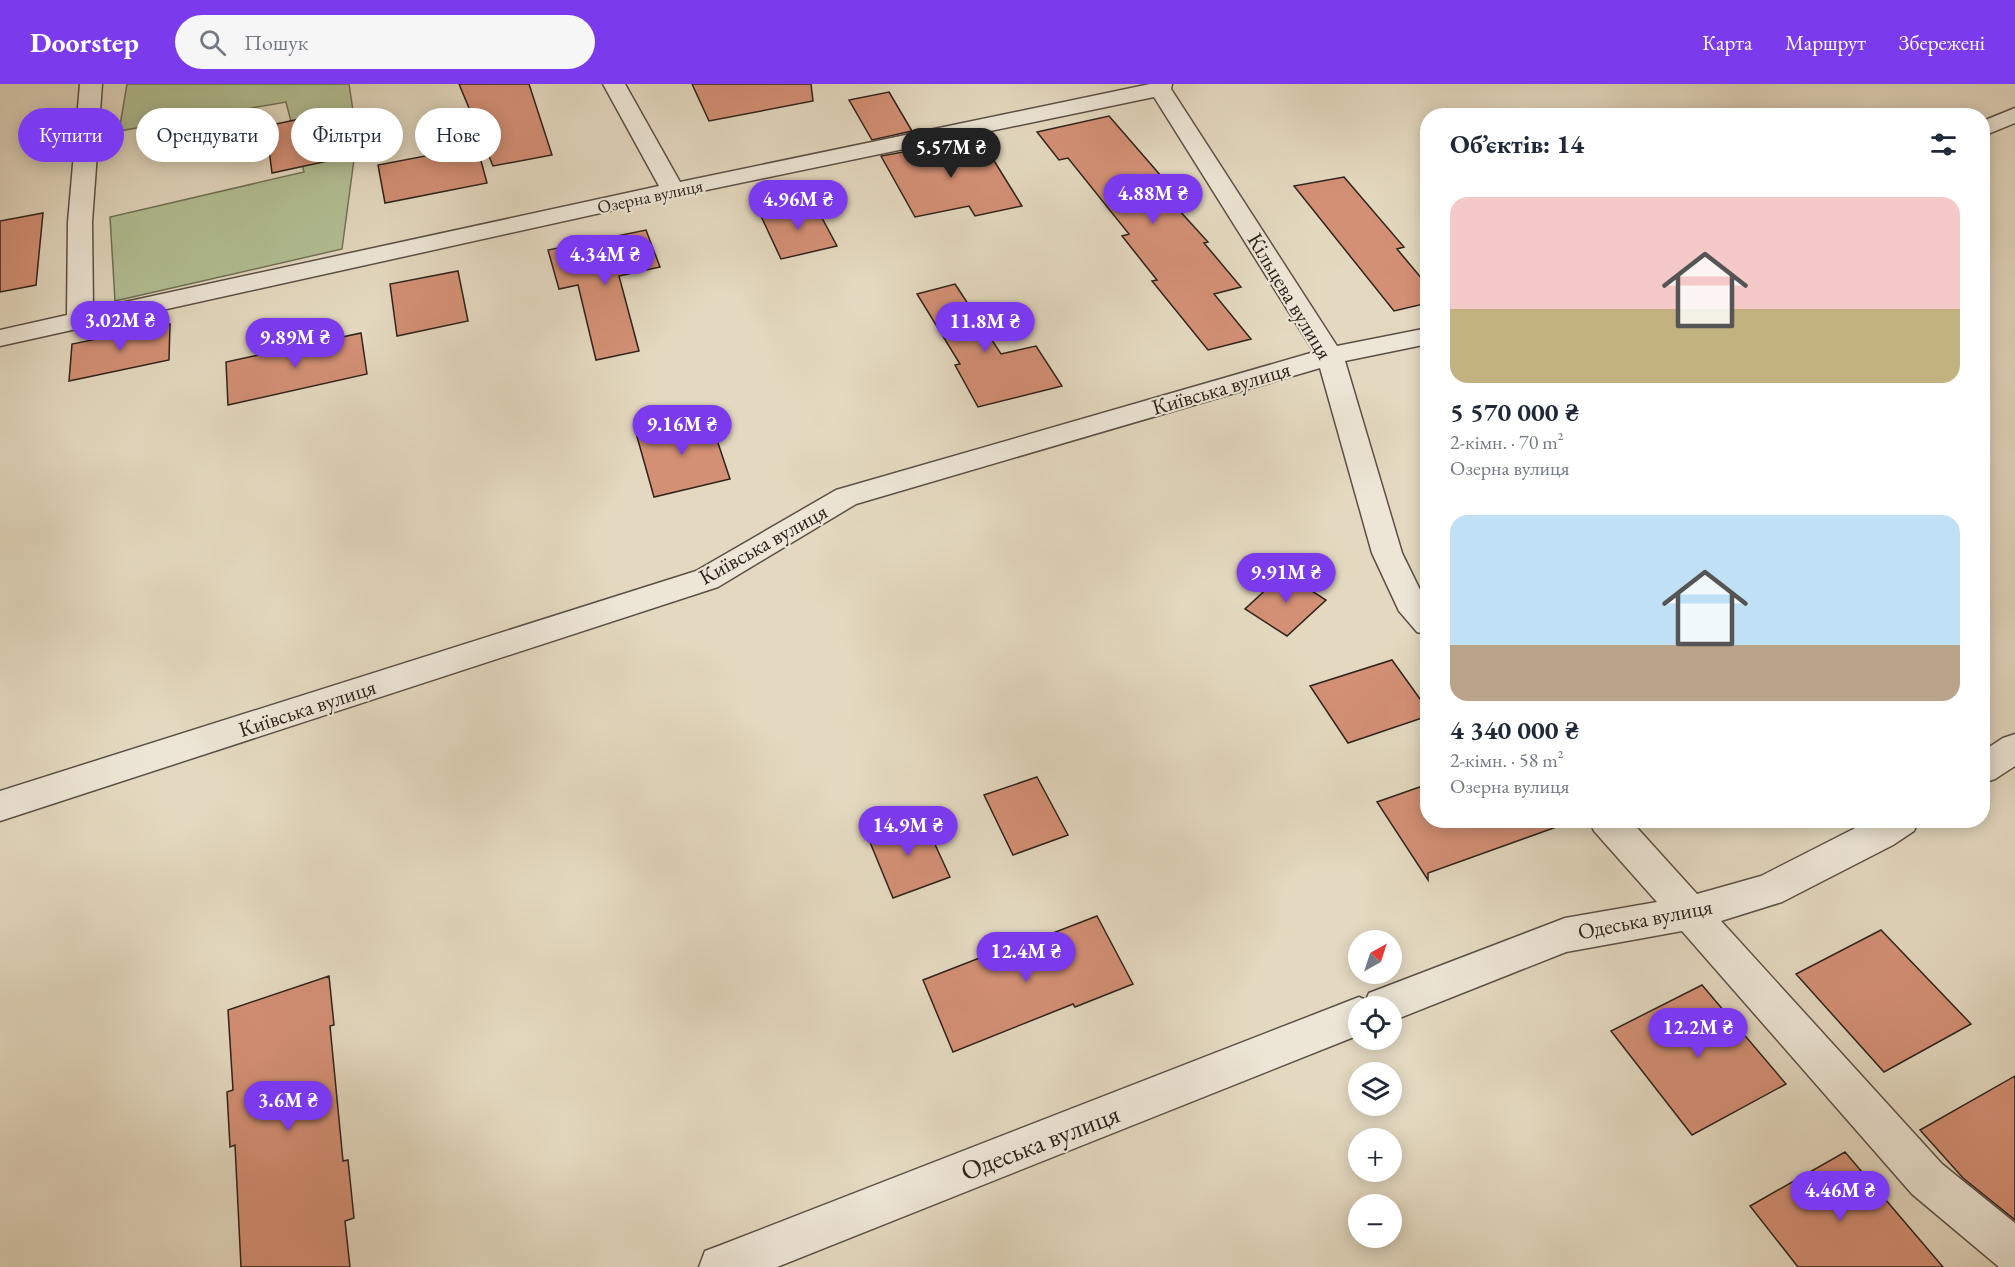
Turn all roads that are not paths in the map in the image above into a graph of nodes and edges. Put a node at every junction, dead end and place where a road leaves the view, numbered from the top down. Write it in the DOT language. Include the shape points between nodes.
graph roads {
  1 [pos="91,84"];
  2 [pos="614,84"];
  3 [pos="1160,87"];
  4 [pos="2015,116"];
  5 [pos="1990,126"];
  6 [pos="673,190"];
  7 [pos="80,319"];
  8 [pos="0,338"];
  9 [pos="1420,338"];
  10 [pos="1330,356"];
  11 [pos="1420,614"];
  12 [pos="2015,748"];
  13 [pos="1990,764"];
  14 [pos="0,806"];
  15 [pos="1614,828"];
  16 [pos="1889,828"];
  17 [pos="1691,913"];
  18 [pos="1402,999"];
  19 [pos="1348,1020"];
  20 [pos="2015,1251"];
  21 [pos="721,1267"];
  1 -- 7 [label="street" via="80,222"];
  2 -- 6 [label="street"];
  3 -- 6 [label="street, Озерна вулиця"];
  3 -- 10 [label="street, Кільцева вулиця"];
  4 -- 5 [label="street"];
  6 -- 7 [label="street, Озерна вулиця"];
  7 -- 8 [label="street, Озерна вулиця"];
  9 -- 10 [label="street, Київська вулиця"];
  10 -- 11 [label="street, Кільцева вулиця" via="1387,553 1410,603"];
  10 -- 14 [label="street, Київська вулиця" via="846,497 707,579"];
  12 -- 13 [label="street"];
  15 -- 17 [label="street"];
  16 -- 17 [label="street, Одеська вулиця" via="1768,890"];
  17 -- 18 [label="street, Одеська вулиця" via="1565,935"];
  17 -- 20 [label="street" via="1927,1179"];
  19 -- 21 [label="street, Одеська вулиця"];
}
